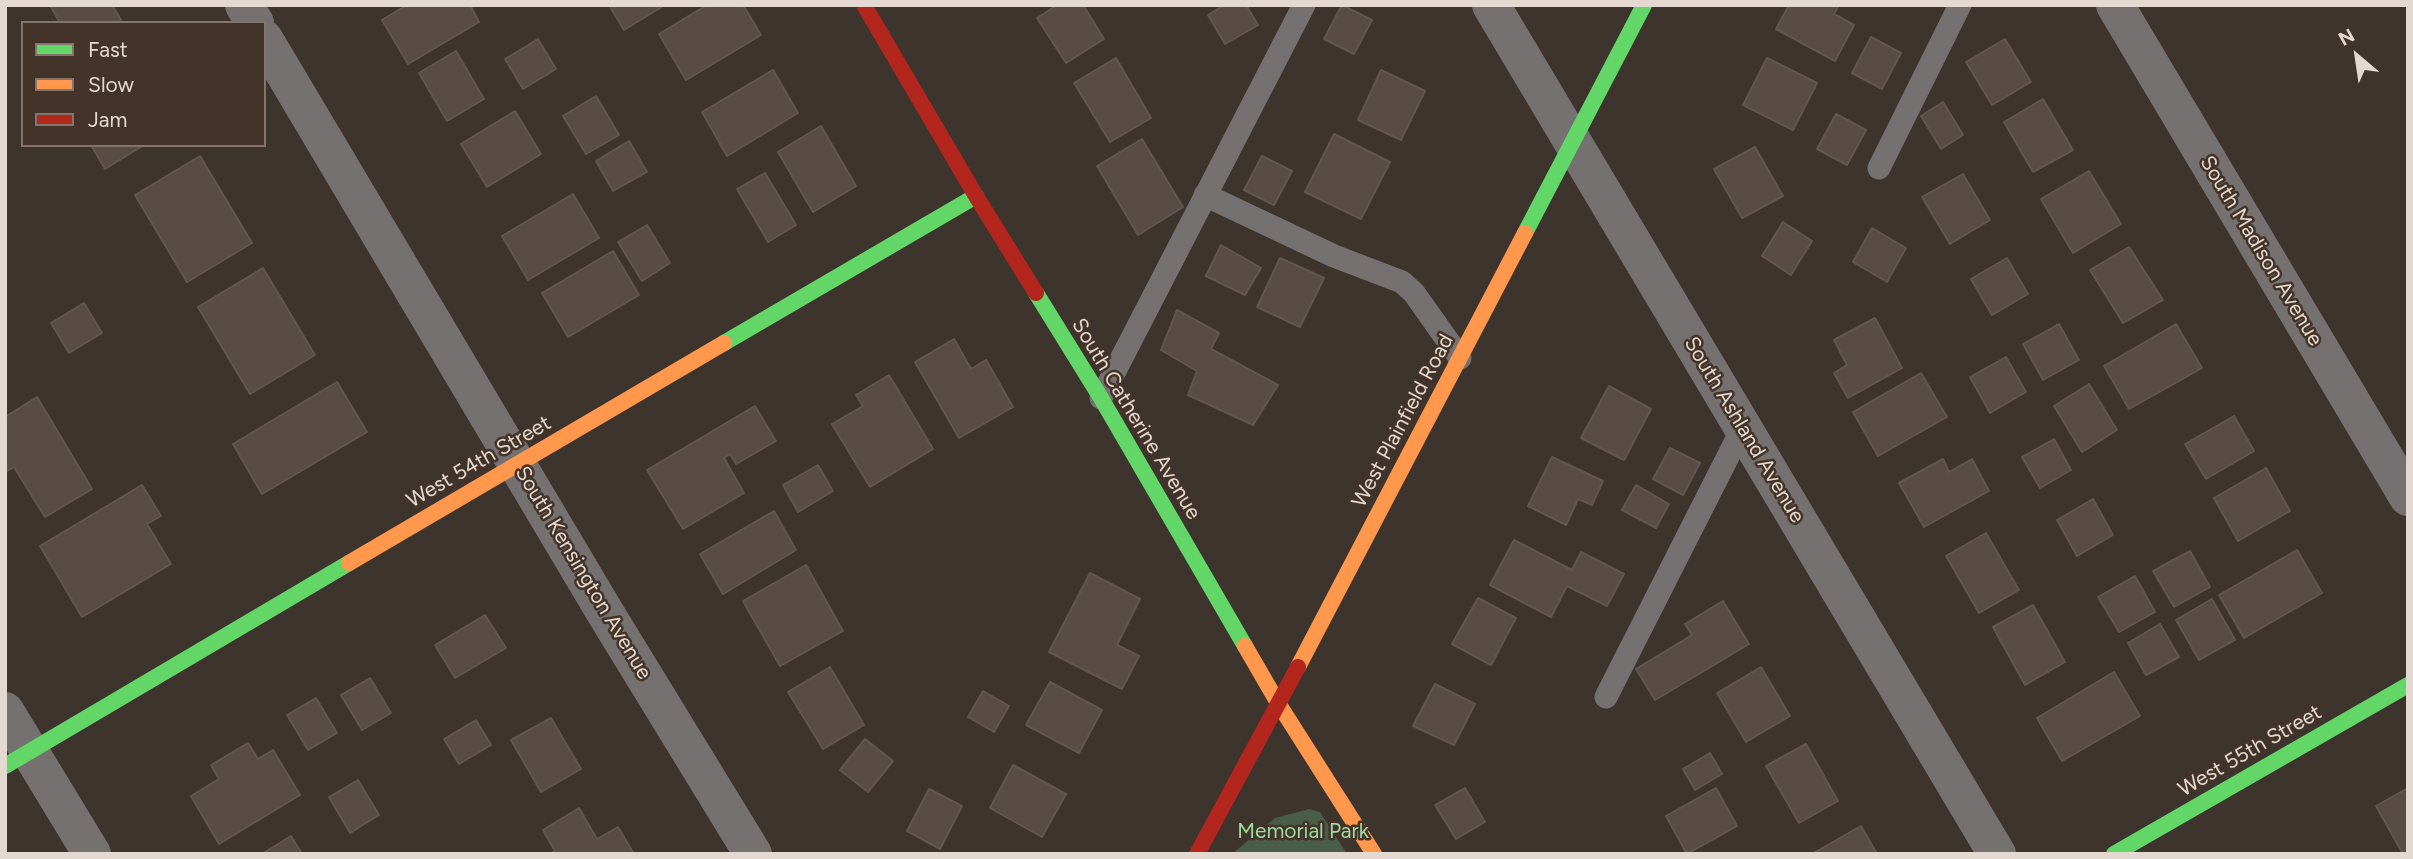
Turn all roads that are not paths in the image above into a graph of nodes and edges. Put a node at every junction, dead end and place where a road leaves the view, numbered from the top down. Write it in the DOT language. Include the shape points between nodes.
graph roads {
  1 [pos="244,5"];
  2 [pos="864,5"];
  3 [pos="1304,5"];
  4 [pos="1491,5"];
  5 [pos="1644,5"];
  6 [pos="1960,5"];
  7 [pos="2115,5"];
  8 [pos="254,21"];
  9 [pos="266,42"];
  10 [pos="1573,143"];
  11 [pos="1880,168"];
  12 [pos="1205,195"];
  13 [pos="976,196"];
  14 [pos="1460,358"];
  15 [pos="1101,398"];
  16 [pos="1743,427"];
  17 [pos="517,464"];
  18 [pos="2408,496"];
  19 [pos="2408,685"];
  20 [pos="1606,697"];
  21 [pos="1278,703"];
  22 [pos="5,711"];
  23 [pos="17,759"];
  24 [pos="92,854"];
  25 [pos="753,854"];
  26 [pos="1197,854"];
  27 [pos="1374,854"];
  28 [pos="1997,854"];
  29 [pos="2114,854"];
  1 -- 8 [label="street"];
  2 -- 13 [label="street, South Catherine Avenue"];
  3 -- 12 [label="lane"];
  4 -- 10 [label="street, South Ashland Avenue"];
  5 -- 10 [label="street, West Plainfield Road"];
  6 -- 11 [label="lane"];
  7 -- 18 [label="street, South Madison Avenue"];
  9 -- 17 [label="street, South Kensington Avenue"];
  10 -- 14 [label="street, West Plainfield Road"];
  10 -- 16 [label="street, South Ashland Avenue"];
  12 -- 14 [label="lane" via="1334,256 1402,282"];
  12 -- 15 [label="lane"];
  13 -- 15 [label="street, South Catherine Avenue"];
  13 -- 17 [label="street, West 54th Street"];
  14 -- 21 [label="street, West Plainfield Road"];
  15 -- 21 [label="street, South Catherine Avenue"];
  16 -- 20 [label="lane"];
  16 -- 28 [label="street, South Ashland Avenue"];
  17 -- 23 [label="street, West 54th Street"];
  17 -- 25 [label="street, South Kensington Avenue"];
  19 -- 29 [label="street, West 55th Street"];
  21 -- 26 [label="street, West Plainfield Road"];
  21 -- 27 [label="street, South Catherine Avenue"];
  22 -- 23 [label="street"];
  23 -- 24 [label="street"];
}
